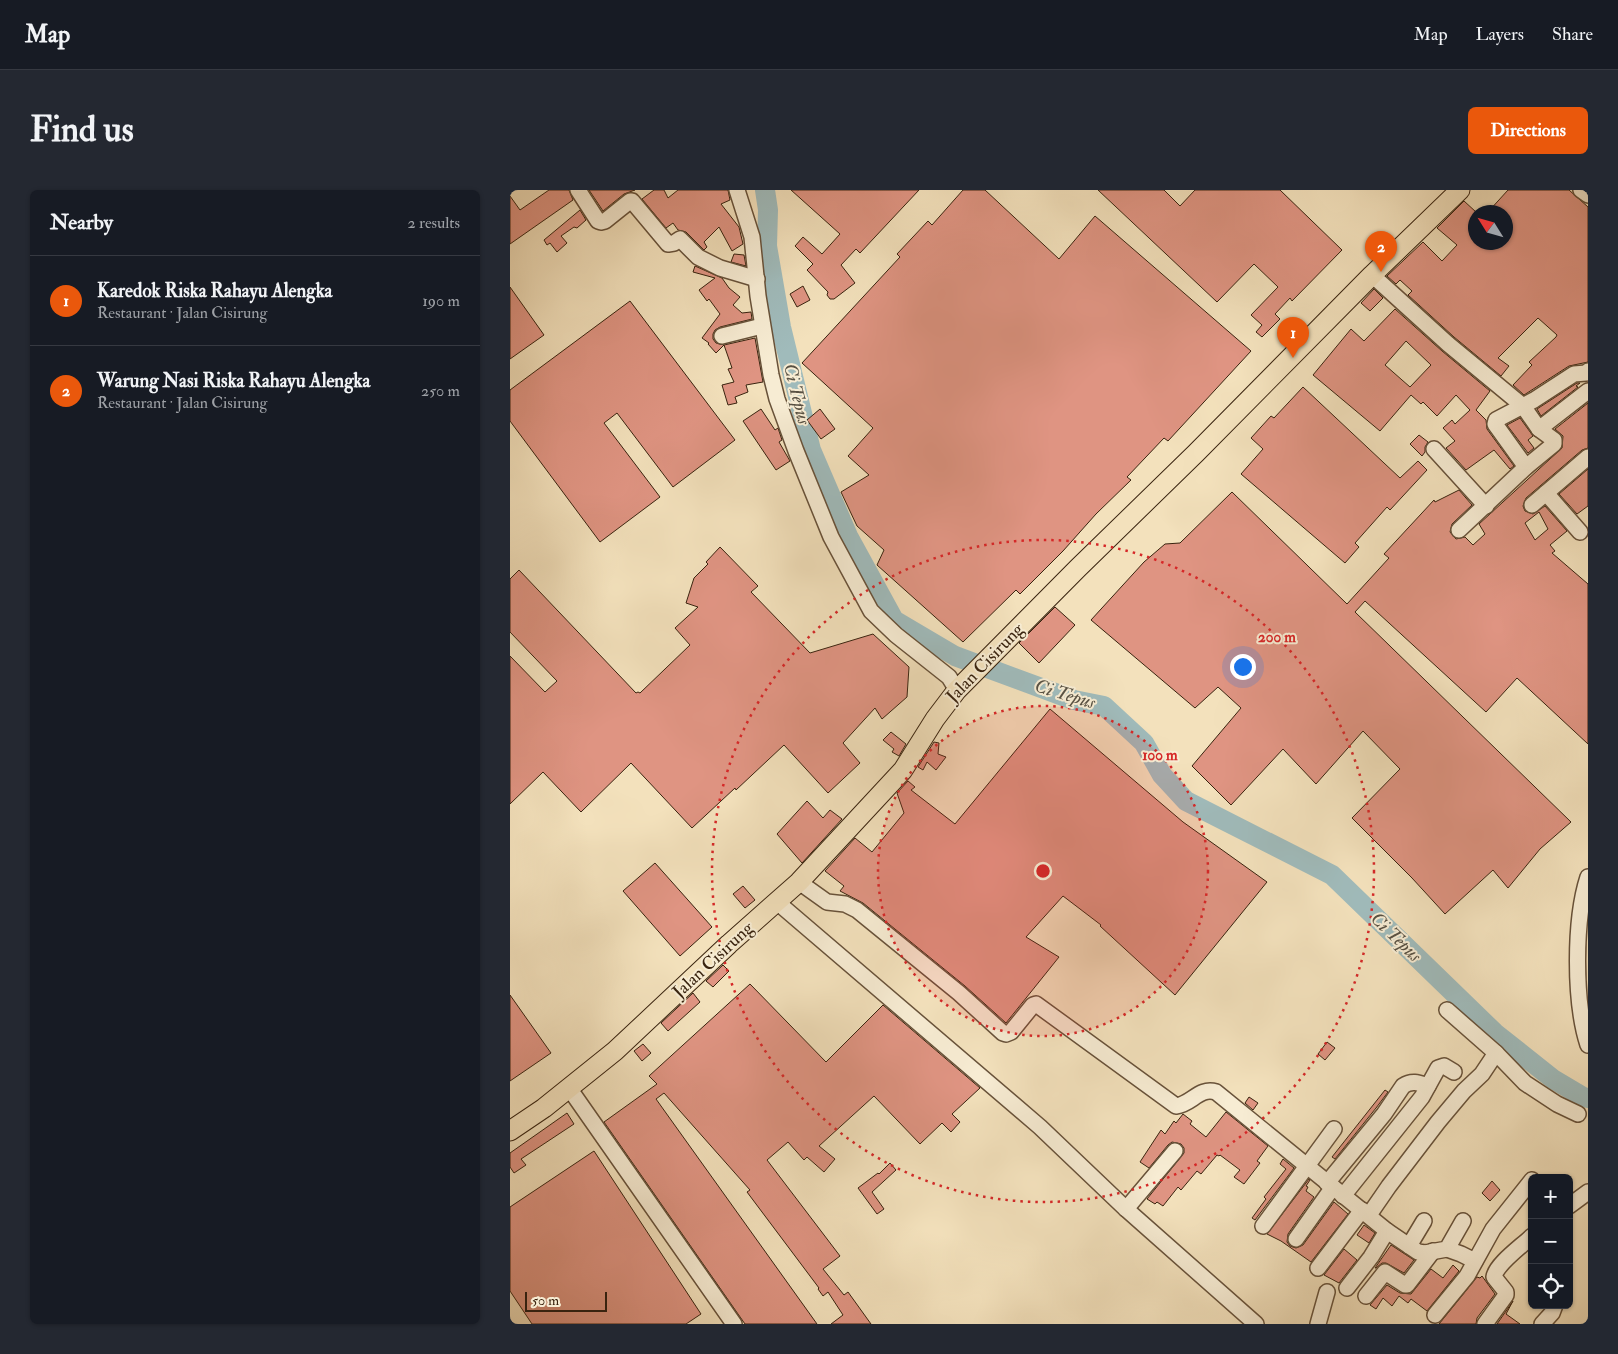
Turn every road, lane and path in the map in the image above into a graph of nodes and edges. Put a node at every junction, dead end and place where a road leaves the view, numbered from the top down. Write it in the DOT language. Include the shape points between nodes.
graph roads {
  1 [pos="578,190"];
  2 [pos="737,190"];
  3 [pos="1460,190"];
  4 [pos="1581,190"];
  5 [pos="1588,195"];
  6 [pos="1372,275"];
  7 [pos="757,279"];
  8 [pos="762,326"];
  9 [pos="722,336"];
  10 [pos="1588,371"];
  11 [pos="1588,391"];
  12 [pos="1523,406"];
  13 [pos="1539,429"];
  14 [pos="1434,449"];
  15 [pos="1588,457"];
  16 [pos="1526,467"];
  17 [pos="1546,492"];
  18 [pos="1532,505"];
  19 [pos="1486,506"];
  20 [pos="1460,530"];
  21 [pos="1580,532"];
  22 [pos="962,685"];
  23 [pos="1588,877"];
  24 [pos="799,882"];
  25 [pos="777,902"];
  26 [pos="1447,1010"];
  27 [pos="1588,1045"];
  28 [pos="1496,1053"];
  29 [pos="1454,1072"];
  30 [pos="1428,1086"];
  31 [pos="569,1088"];
  32 [pos="1578,1114"];
  33 [pos="1334,1129"];
  34 [pos="510,1131"];
  35 [pos="1175,1150"];
  36 [pos="1308,1166"];
  37 [pos="1528,1186"];
  38 [pos="1334,1188"];
  39 [pos="1588,1192"];
  40 [pos="1515,1202"];
  41 [pos="1573,1203"];
  42 [pos="1492,1206"];
  43 [pos="1126,1209"];
  44 [pos="1366,1213"];
  45 [pos="1424,1221"];
  46 [pos="1463,1221"];
  47 [pos="1263,1226"];
  48 [pos="1386,1231"];
  49 [pos="1296,1239"];
  50 [pos="1528,1240"];
  51 [pos="1409,1246"];
  52 [pos="1440,1250"];
  53 [pos="1475,1261"];
  54 [pos="1318,1268"];
  55 [pos="1347,1288"];
  56 [pos="1327,1292"];
  57 [pos="1366,1296"];
  58 [pos="1553,1309"];
  59 [pos="1435,1315"];
  60 [pos="734,1324"];
  61 [pos="1256,1324"];
  62 [pos="1318,1324"];
  63 [pos="1485,1324"];
  64 [pos="1542,1324"];
  1 -- 7 [label="street" via="598,221 605,221 632,201 668,244 680,239 698,257 720,268"];
  2 -- 7 [label="street" via="752,237"];
  3 -- 6 [label="main road, Jalan Cisirung"];
  4 -- 5 [label="street"];
  6 -- 12 [label="street"];
  6 -- 22 [label="main road, Jalan Cisirung"];
  7 -- 8 [label="street"];
  8 -- 9 [label="street"];
  8 -- 22 [label="street" via="777,399 796,452 831,537 870,611"];
  10 -- 12 [label="street" via="1574,374"];
  11 -- 13 [label="street"];
  12 -- 13 [label="street"];
  12 -- 16 [label="street" via="1494,423"];
  13 -- 16 [label="street" via="1554,440 1554,444"];
  14 -- 19 [label="street"];
  15 -- 17 [label="street"];
  16 -- 19 [label="street"];
  17 -- 18 [label="street"];
  17 -- 21 [label="street"];
  19 -- 20 [label="street"];
  22 -- 24 [label="main road, Jalan Cisirung" via="935,719 903,770"];
  23 -- 27 [label="street" via="1583,891 1578,934 1581,1016"];
  24 -- 25 [label="main road, Jalan Cisirung"];
  24 -- 36 [label="street" via="827,902 845,904 857,910 1003,1033 1011,1032 1036,1004 1176,1106 1202,1092 1216,1092"];
  25 -- 31 [label="main road, Jalan Cisirung" via="615,1051"];
  25 -- 43 [label="street" via="1040,1127"];
  26 -- 28 [label="street"];
  28 -- 32 [label="street" via="1525,1083"];
  28 -- 44 [label="street"];
  29 -- 30 [label="street" via="1441,1066"];
  30 -- 38 [label="street" via="1422,1097"];
  30 -- 38 [label="street" via="1414,1082 1403,1086"];
  31 -- 34 [label="main road, Jalan Cisirung"];
  31 -- 60 [label="street"];
  33 -- 36 [label="street"];
  35 -- 43 [label="street"];
  36 -- 38 [label="street"];
  36 -- 47 [label="street"];
  37 -- 40 [label="street"];
  38 -- 44 [label="street"];
  38 -- 49 [label="street"];
  39 -- 41 [label="street"];
  40 -- 42 [label="street" via="1509,1200 1501,1210"];
  40 -- 53 [label="street" via="1493,1229"];
  43 -- 61 [label="street"];
  44 -- 48 [label="street"];
  44 -- 54 [label="street"];
  45 -- 51 [label="street"];
  46 -- 52 [label="street"];
  48 -- 51 [label="street"];
  48 -- 55 [label="street"];
  50 -- 63 [label="street" via="1494,1275 1506,1295"];
  51 -- 52 [label="street" via="1418,1252"];
  52 -- 53 [label="street"];
  52 -- 57 [label="street" via="1408,1285 1385,1272"];
  53 -- 59 [label="street"];
  56 -- 62 [label="street"];
  58 -- 64 [label="street"];
}
